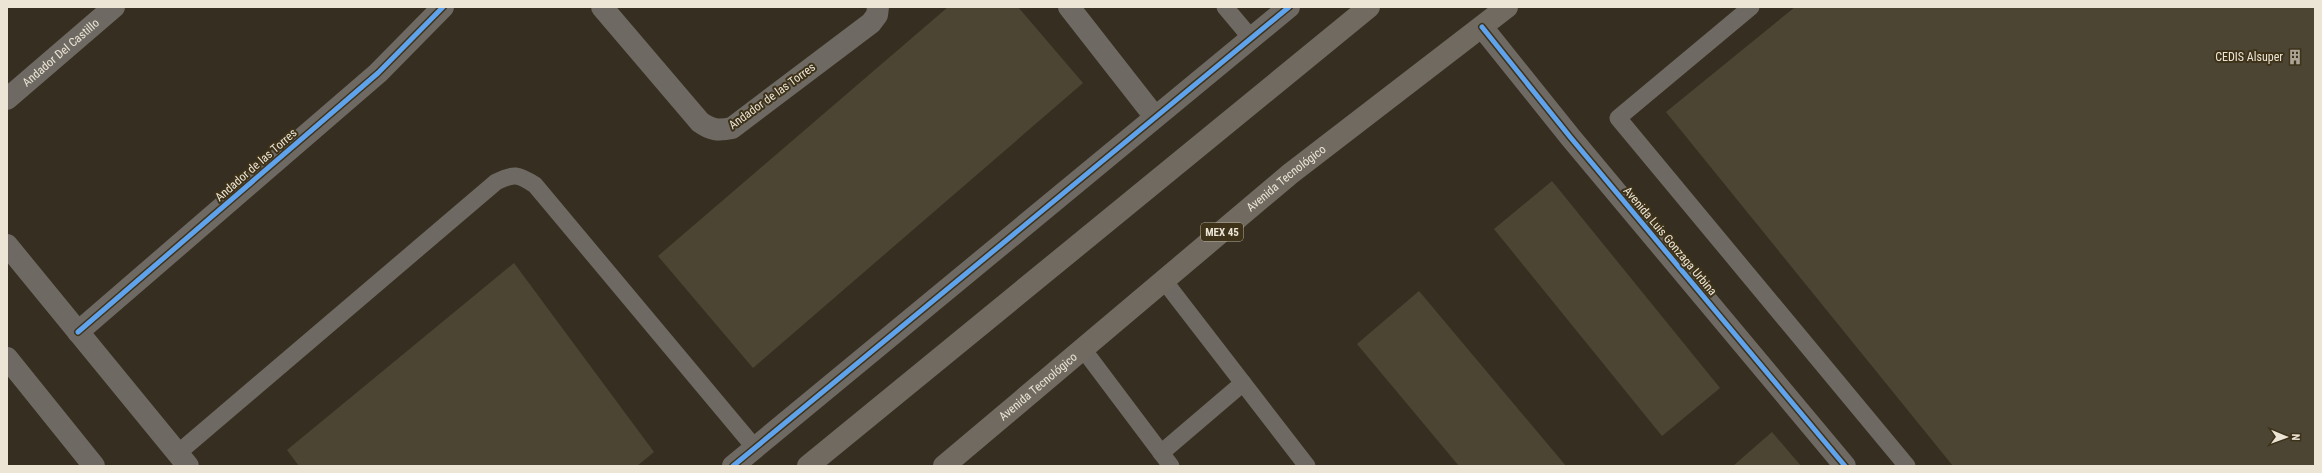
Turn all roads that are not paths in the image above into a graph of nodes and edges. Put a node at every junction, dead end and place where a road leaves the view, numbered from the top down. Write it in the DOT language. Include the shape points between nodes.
graph roads {
  1 [pos="114,7"];
  2 [pos="443,7"];
  3 [pos="602,7"];
  4 [pos="878,7"];
  5 [pos="1069,7"];
  6 [pos="1225,7"];
  7 [pos="1289,7"];
  8 [pos="1370,7"];
  9 [pos="1507,7"];
  10 [pos="1751,7"];
  11 [pos="1482,27"];
  12 [pos="1250,38"];
  13 [pos="7,99"];
  14 [pos="1155,117"];
  15 [pos="7,245"];
  16 [pos="1165,282"];
  17 [pos="78,332"];
  18 [pos="1083,349"];
  19 [pos="7,358"];
  20 [pos="1243,383"];
  21 [pos="755,448"];
  22 [pos="1166,459"];
  23 [pos="183,460"];
  24 [pos="955,463"];
  25 [pos="94,466"];
  26 [pos="733,466"];
  27 [pos="808,466"];
  28 [pos="1307,466"];
  29 [pos="1845,466"];
  30 [pos="1907,466"];
  1 -- 13 [label="street, Andador Del Castillo"];
  2 -- 17 [label="street, Andador de las Torres" via="378,73"];
  3 -- 4 [label="street, Andador de las Torres" via="700,122 709,129 720,130 732,128 871,23 877,15"];
  5 -- 14 [label="street"];
  6 -- 12 [label="lane"];
  7 -- 12 [label="street"];
  8 -- 27 [label="main road"];
  9 -- 11 [label="main road, Avenida Tecnológico / MEX 45"];
  10 -- 30 [label="lane" via="1618,118"];
  11 -- 16 [label="main road, Avenida Tecnológico / MEX 45" via="1290,174"];
  11 -- 29 [label="street, Avenida Luis Gonzaga Urbina" via="1581,150"];
  12 -- 14 [label="street"];
  14 -- 21 [label="street"];
  15 -- 17 [label="street"];
  16 -- 18 [label="main road, Avenida Tecnológico / MEX 45"];
  16 -- 20 [label="lane"];
  17 -- 23 [label="street"];
  18 -- 22 [label="lane"];
  18 -- 24 [label="main road, Avenida Tecnológico / MEX 45"];
  19 -- 25 [label="street"];
  20 -- 22 [label="lane"];
  20 -- 28 [label="lane"];
  21 -- 23 [label="lane" via="535,185 523,177 510,175 496,182"];
  21 -- 26 [label="street"];
}
